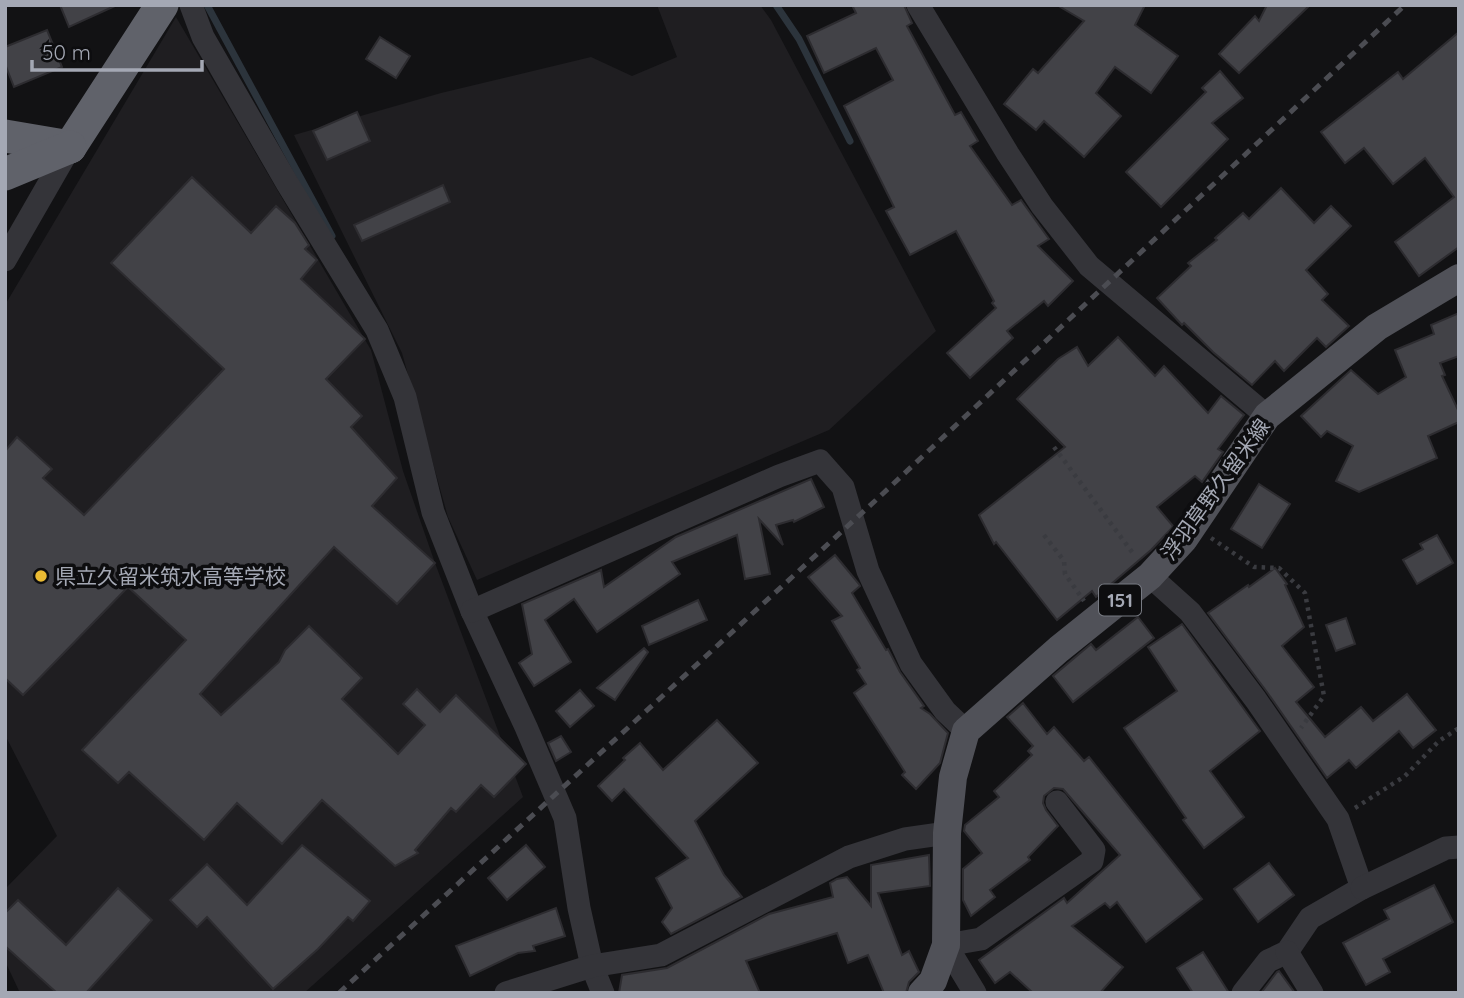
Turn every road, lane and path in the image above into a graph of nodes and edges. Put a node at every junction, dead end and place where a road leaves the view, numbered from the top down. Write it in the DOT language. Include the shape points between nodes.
graph roads {
  1 [pos="162,5"];
  2 [pos="191,5"];
  3 [pos="918,5"];
  4 [pos="5,136"];
  5 [pos="70,147"];
  6 [pos="5,174"];
  7 [pos="5,260"];
  8 [pos="1459,278"];
  9 [pos="1267,416"];
  10 [pos="1054,447"];
  11 [pos="1194,525"];
  12 [pos="1044,535"];
  13 [pos="1150,576"];
  14 [pos="472,611"];
  15 [pos="1096,619"];
  16 [pos="1459,728"];
  17 [pos="966,731"];
  18 [pos="1288,746"];
  19 [pos="1057,802"];
  20 [pos="1338,819"];
  21 [pos="947,833"];
  22 [pos="1459,847"];
  23 [pos="1362,888"];
  24 [pos="946,945"];
  25 [pos="1287,952"];
  26 [pos="592,966"];
  27 [pos="506,993"];
  28 [pos="603,993"];
  29 [pos="922,993"];
  30 [pos="975,993"];
  31 [pos="1243,993"];
  32 [pos="1312,993"];
  1 -- 5 [label="highway"];
  2 -- 14 [label="street" via="203,37 377,330 405,397 433,512"];
  3 -- 9 [label="street" via="1007,154 1088,266"];
  4 -- 5 [label="highway"];
  5 -- 6 [label="highway"];
  5 -- 7 [label="street"];
  8 -- 9 [label="main road, 浮羽草野久留米線 / 151" via="1377,327"];
  9 -- 11 [label="main road, 浮羽草野久留米線 / 151"];
  10 -- 13 [label="path"];
  11 -- 13 [label="main road, 浮羽草野久留米線 / 151"];
  11 -- 18 [label="path" via="1254,567 1279,568 1305,593 1324,696"];
  12 -- 15 [label="path"];
  13 -- 15 [label="main road, 浮羽草野久留米線 / 151"];
  13 -- 18 [label="street" via="1189,612"];
  14 -- 17 [label="street" via="820,461 842,487 868,570 911,663 945,711"];
  14 -- 26 [label="street" via="565,818"];
  15 -- 17 [label="main road, 浮羽草野久留米線 / 151"];
  16 -- 20 [label="path" via="1439,741 1405,776"];
  17 -- 21 [label="main road" via="953,777"];
  18 -- 20 [label="street"];
  19 -- 24 [label="street" via="1094,850 1092,861 981,939"];
  20 -- 23 [label="street"];
  21 -- 24 [label="main road"];
  21 -- 26 [label="street" via="905,839 849,857 661,955"];
  22 -- 23 [label="street" via="1446,848"];
  23 -- 25 [label="street" via="1310,918"];
  24 -- 29 [label="main road" via="933,981"];
  24 -- 30 [label="street"];
  25 -- 31 [label="street" via="1268,961"];
  25 -- 32 [label="street"];
  26 -- 27 [label="street"];
  26 -- 28 [label="street"];
}
